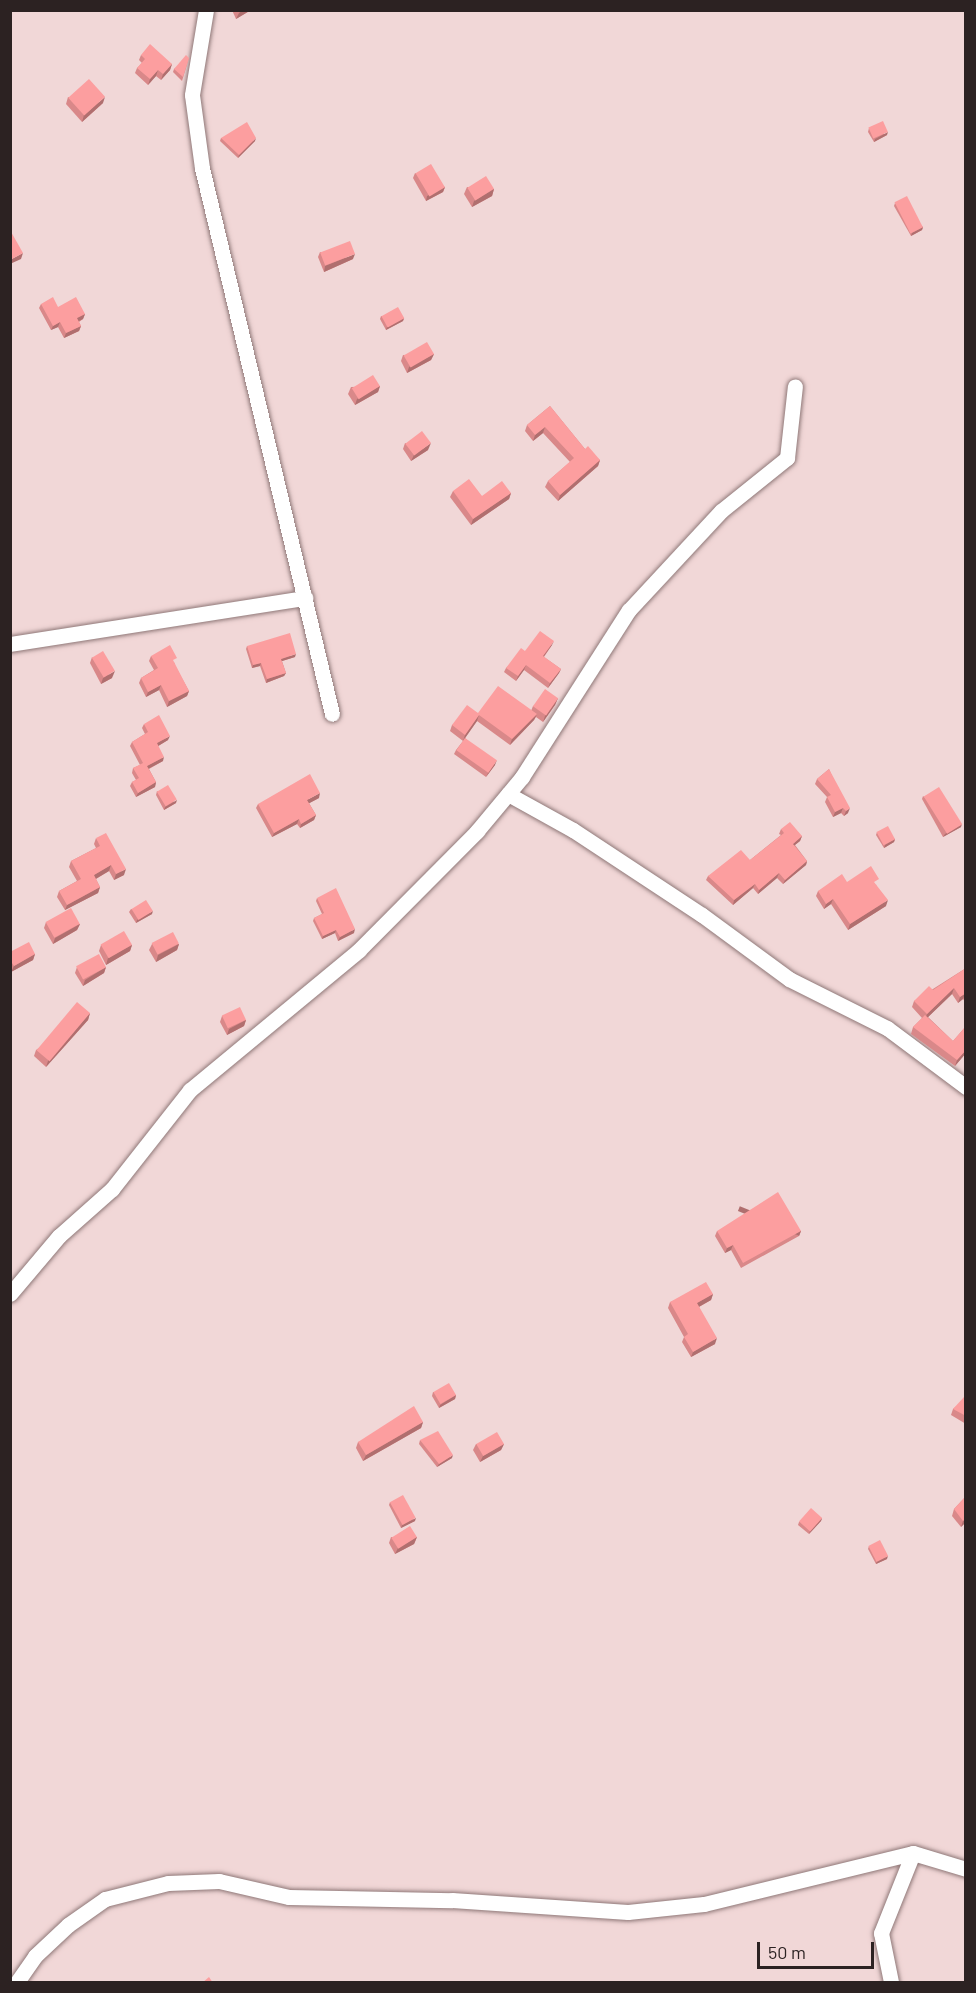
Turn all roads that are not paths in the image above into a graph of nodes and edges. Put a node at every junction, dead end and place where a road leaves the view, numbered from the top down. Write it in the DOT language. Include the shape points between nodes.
graph roads {
  1 [pos="206,10"];
  2 [pos="795,386"];
  3 [pos="305,597"];
  4 [pos="10,644"];
  5 [pos="332,714"];
  6 [pos="508,794"];
  7 [pos="966,1087"];
  8 [pos="10,1294"];
  9 [pos="913,1853"];
  10 [pos="966,1869"];
  11 [pos="17,1983"];
  12 [pos="891,1983"];
  1 -- 3 [label="street" via="192,95 202,168"];
  2 -- 6 [label="street" via="787,458 722,511 629,610"];
  3 -- 4 [label="street"];
  3 -- 5 [label="street"];
  6 -- 7 [label="street" via="573,830 702,915 789,979 887,1028"];
  6 -- 8 [label="street" via="359,950 190,1090 112,1189 59,1236"];
  9 -- 10 [label="street"];
  9 -- 11 [label="street" via="704,1904 628,1912 452,1900 289,1897 219,1881 168,1882 105,1899 68,1925 35,1956"];
  9 -- 12 [label="street" via="881,1933"];
}
